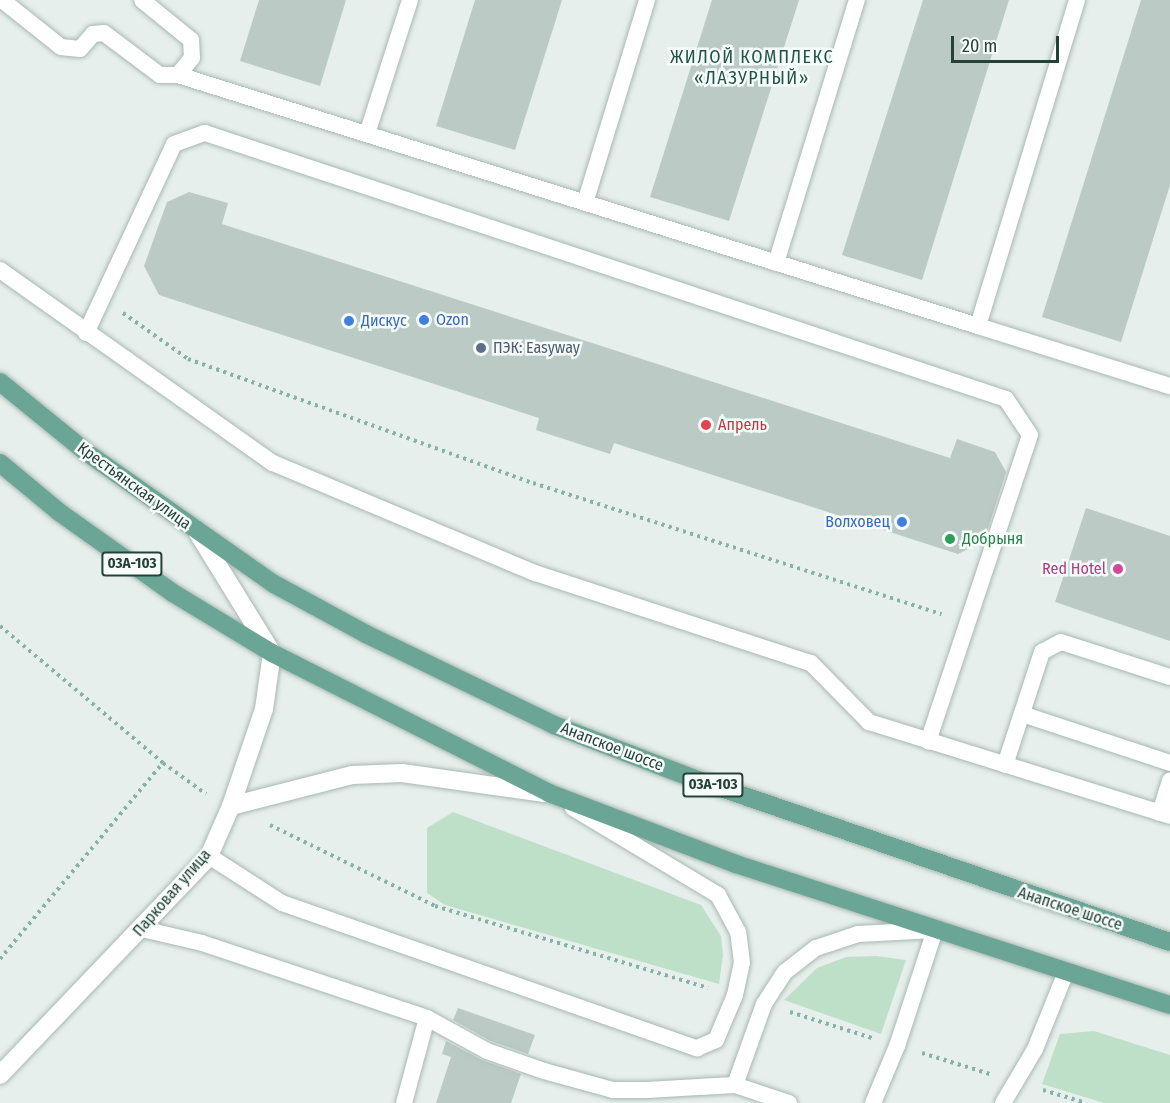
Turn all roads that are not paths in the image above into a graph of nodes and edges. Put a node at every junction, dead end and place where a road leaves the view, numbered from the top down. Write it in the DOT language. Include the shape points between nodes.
graph roads {
  1 [pos="2,0"];
  2 [pos="142,0"];
  3 [pos="410,0"];
  4 [pos="647,0"];
  5 [pos="857,0"];
  6 [pos="1077,0"];
  7 [pos="178,75"];
  8 [pos="367,134"];
  9 [pos="585,202"];
  10 [pos="776,262"];
  11 [pos="0,270"];
  12 [pos="978,326"];
  13 [pos="86,333"];
  14 [pos="0,382"];
  15 [pos="1170,386"];
  16 [pos="0,463"];
  17 [pos="198,533"];
  18 [pos="274,584"];
  19 [pos="272,653"];
  20 [pos="1170,677"];
  21 [pos="1022,714"];
  22 [pos="928,741"];
  23 [pos="1170,763"];
  24 [pos="1005,765"];
  25 [pos="1170,781"];
  26 [pos="549,793"];
  27 [pos="231,806"];
  28 [pos="1165,815"];
  29 [pos="209,855"];
  30 [pos="142,929"];
  31 [pos="935,930"];
  32 [pos="1170,942"];
  33 [pos="1065,972"];
  34 [pos="1170,1005"];
  35 [pos="427,1018"];
  36 [pos="4,1064"];
  37 [pos="735,1085"];
  38 [pos="404,1103"];
  39 [pos="789,1103"];
  40 [pos="873,1103"];
  41 [pos="1003,1103"];
  1 -- 7 [label="lane" via="61,47 80,49 93,34 104,33 160,75"];
  2 -- 7 [label="lane" via="191,40 192,58"];
  3 -- 8 [label="lane"];
  4 -- 9 [label="lane"];
  5 -- 10 [label="lane"];
  6 -- 12 [label="lane"];
  7 -- 8 [label="lane"];
  8 -- 9 [label="lane"];
  9 -- 10 [label="lane"];
  10 -- 12 [label="lane"];
  11 -- 13 [label="lane"];
  12 -- 15 [label="lane"];
  13 -- 22 [label="lane" via="273,463 535,573 811,663 869,722"];
  13 -- 22 [label="lane" via="174,144 205,133 1006,399 1030,435"];
  14 -- 17 [label="main road, Крестьянская улица / 03А-103" via="86,452"];
  16 -- 19 [label="main road, 03А-103" via="60,512 173,593"];
  17 -- 18 [label="main road, Крестьянская улица / 03А-103"];
  17 -- 19 [label="main road"];
  18 -- 32 [label="main road, Анапское шоссе / 03А-103" via="366,634 554,725 692,778"];
  19 -- 26 [label="main road, 03А-103"];
  19 -- 27 [label="main road, Парковая улица" via="264,709"];
  20 -- 21 [label="lane" via="1061,642 1042,652"];
  21 -- 23 [label="lane"];
  21 -- 24 [label="lane"];
  22 -- 24 [label="lane"];
  24 -- 28 [label="lane"];
  25 -- 28 [label="lane"];
  26 -- 27 [label="main road" via="402,773 372,774 310,783"];
  26 -- 29 [label="lane" via="718,895 738,932 742,963 735,995 716,1040 697,1048 282,903"];
  26 -- 31 [label="main road, 03А-103" via="736,864"];
  27 -- 29 [label="main road, Парковая улица"];
  29 -- 30 [label="main road, Парковая улица"];
  30 -- 35 [label="lane" via="202,944"];
  30 -- 36 [label="main road, Парковая улица"];
  31 -- 33 [label="main road, 03А-103"];
  31 -- 37 [label="lane" via="858,934 816,948 785,972 764,1004"];
  31 -- 40 [label="lane" via="897,1046"];
  33 -- 34 [label="main road, 03А-103"];
  33 -- 41 [label="lane" via="1035,1048"];
  35 -- 37 [label="lane" via="487,1051 612,1090"];
  35 -- 38 [label="lane"];
  37 -- 39 [label="lane"];
}
